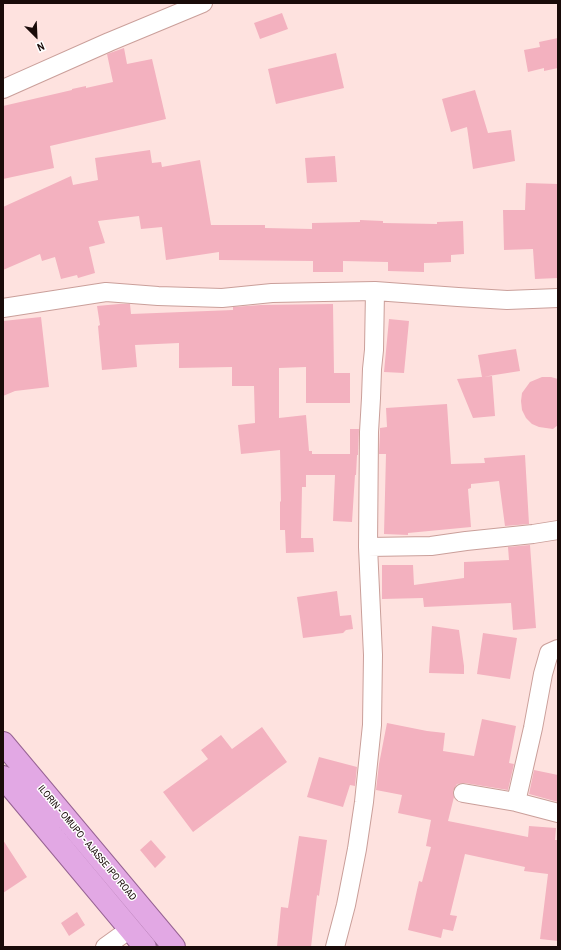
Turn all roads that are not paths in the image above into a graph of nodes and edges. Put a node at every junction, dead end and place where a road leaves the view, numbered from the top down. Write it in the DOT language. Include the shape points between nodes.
graph roads {
  1 [pos="203,3"];
  2 [pos="3,89"];
  3 [pos="375,291"];
  4 [pos="558,298"];
  5 [pos="3,308"];
  6 [pos="558,530"];
  7 [pos="368,547"];
  8 [pos="558,649"];
  9 [pos="3,743"];
  10 [pos="3,777"];
  11 [pos="463,793"];
  12 [pos="516,802"];
  13 [pos="558,813"];
  14 [pos="130,929"];
  15 [pos="173,946"];
  16 [pos="105,947"];
  17 [pos="145,947"];
  18 [pos="336,947"];
  1 -- 2 [label="street"];
  3 -- 4 [label="street" via="507,300"];
  3 -- 5 [label="street" via="272,293 222,298 106,292"];
  3 -- 7 [label="street" via="369,432"];
  6 -- 7 [label="street" via="432,546"];
  7 -- 18 [label="street" via="373,655 372,725 358,849"];
  8 -- 12 [label="street" via="549,653 542,674"];
  9 -- 15 [label="highway, ILORIN - OMUPO - AJASSE IPO ROAD"];
  10 -- 14 [label="highway"];
  11 -- 12 [label="street"];
  12 -- 13 [label="street"];
  14 -- 16 [label="street"];
  14 -- 17 [label="highway"];
}
